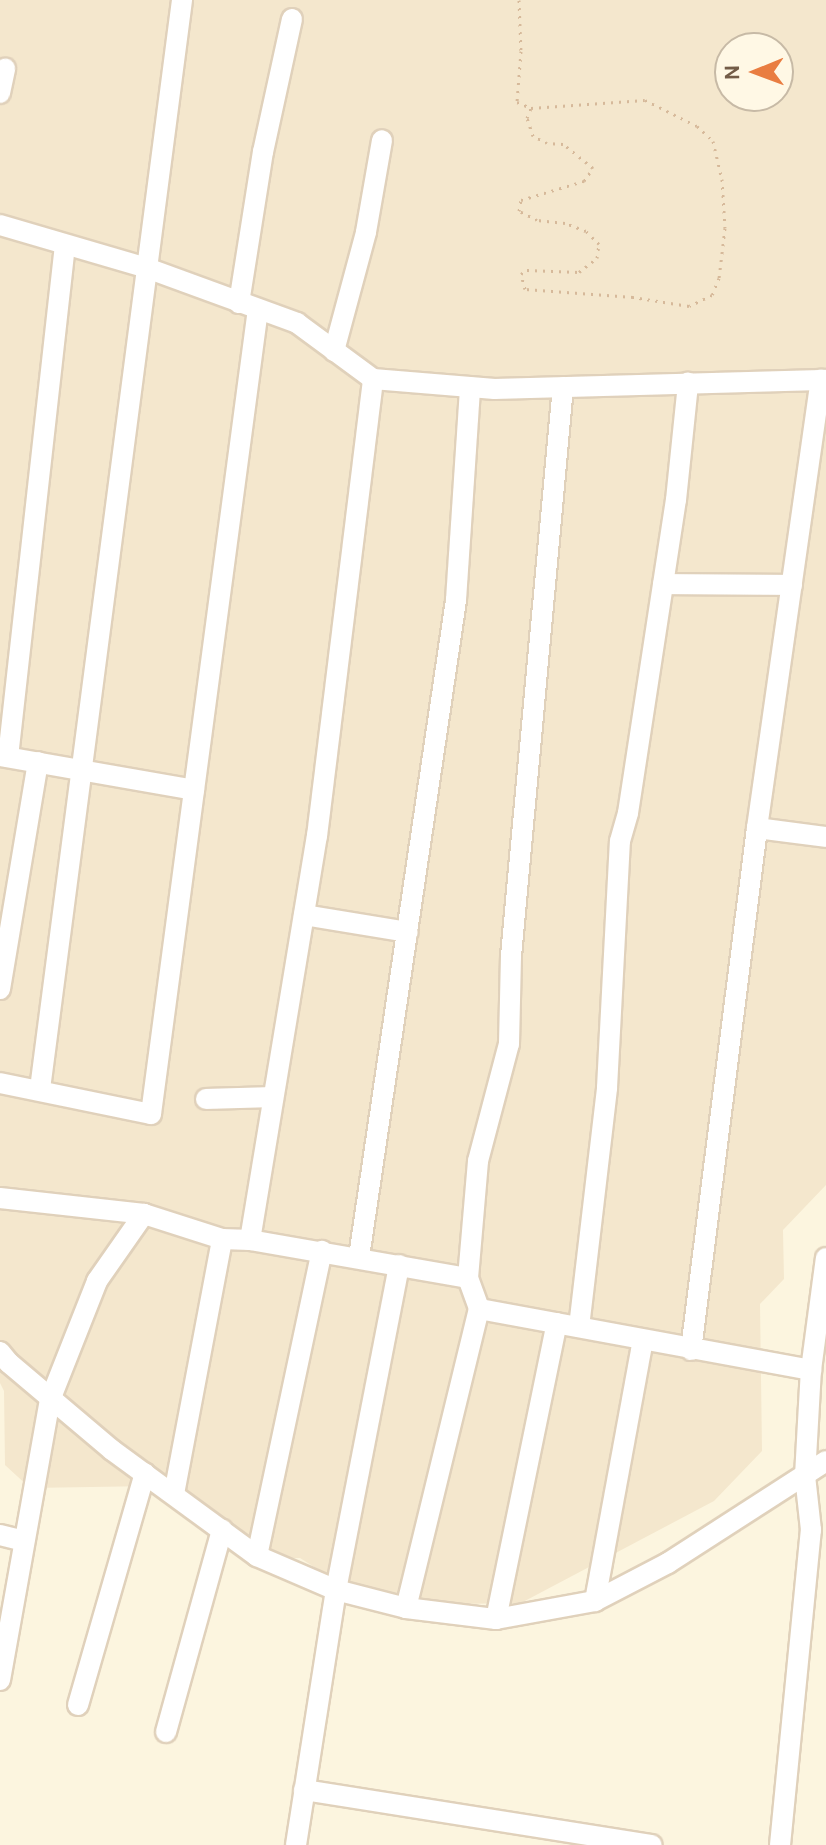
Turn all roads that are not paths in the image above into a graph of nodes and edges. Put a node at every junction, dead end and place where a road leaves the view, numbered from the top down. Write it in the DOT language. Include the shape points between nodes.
graph roads {
  1 [pos="182,0"];
  2 [pos="292,19"];
  3 [pos="5,69"];
  4 [pos="0,93"];
  5 [pos="382,140"];
  6 [pos="0,225"];
  7 [pos="65,245"];
  8 [pos="147,268"];
  9 [pos="248,306"];
  10 [pos="334,351"];
  11 [pos="373,379"];
  12 [pos="824,380"];
  13 [pos="688,383"];
  14 [pos="470,387"];
  15 [pos="563,387"];
  16 [pos="663,584"];
  17 [pos="792,585"];
  18 [pos="4,756"];
  19 [pos="38,762"];
  20 [pos="81,770"];
  21 [pos="194,790"];
  22 [pos="757,828"];
  23 [pos="826,837"];
  24 [pos="304,915"];
  25 [pos="408,932"];
  26 [pos="0,989"];
  27 [pos="1,1086"];
  28 [pos="40,1089"];
  29 [pos="273,1097"];
  30 [pos="206,1099"];
  31 [pos="0,1198"];
  32 [pos="144,1214"];
  33 [pos="222,1239"];
  34 [pos="250,1240"];
  35 [pos="322,1251"];
  36 [pos="359,1257"];
  37 [pos="826,1258"];
  38 [pos="399,1265"];
  39 [pos="468,1278"];
  40 [pos="479,1309"];
  41 [pos="557,1323"];
  42 [pos="579,1327"];
  43 [pos="643,1340"];
  44 [pos="691,1350"];
  45 [pos="0,1352"];
  46 [pos="811,1370"];
  47 [pos="50,1400"];
  48 [pos="826,1461"];
  49 [pos="145,1473"];
  50 [pos="805,1476"];
  51 [pos="174,1494"];
  52 [pos="222,1530"];
  53 [pos="0,1535"];
  54 [pos="24,1541"];
  55 [pos="257,1556"];
  56 [pos="336,1590"];
  57 [pos="595,1601"];
  58 [pos="406,1608"];
  59 [pos="496,1619"];
  60 [pos="0,1680"];
  61 [pos="78,1705"];
  62 [pos="166,1732"];
  63 [pos="304,1790"];
  64 [pos="296,1845"];
  65 [pos="652,1845"];
  66 [pos="780,1845"];
  1 -- 8 [label="street"];
  2 -- 9 [label="street" via="263,152"];
  3 -- 4 [label="street"];
  5 -- 10 [label="street" via="366,232"];
  6 -- 7 [label="street"];
  7 -- 8 [label="street"];
  7 -- 18 [label="street"];
  8 -- 9 [label="street"];
  8 -- 20 [label="street"];
  9 -- 10 [label="street" via="297,323"];
  9 -- 21 [label="street"];
  10 -- 11 [label="street"];
  11 -- 14 [label="street"];
  11 -- 24 [label="street"];
  12 -- 13 [label="street"];
  12 -- 17 [label="street"];
  13 -- 15 [label="street"];
  13 -- 16 [label="street"];
  14 -- 15 [label="street"];
  14 -- 25 [label="street" via="456,600"];
  15 -- 39 [label="street" via="511,956 509,1044 478,1161"];
  16 -- 17 [label="street"];
  16 -- 42 [label="street" via="620,841 607,1088"];
  17 -- 22 [label="street"];
  18 -- 19 [label="street"];
  19 -- 20 [label="street"];
  19 -- 26 [label="street"];
  20 -- 21 [label="street"];
  20 -- 28 [label="street"];
  21 -- 28 [label="street" via="151,1114"];
  22 -- 23 [label="street"];
  22 -- 44 [label="street"];
  24 -- 25 [label="street"];
  24 -- 29 [label="street"];
  25 -- 36 [label="street"];
  27 -- 28 [label="street"];
  29 -- 30 [label="street"];
  29 -- 34 [label="street"];
  31 -- 32 [label="street"];
  32 -- 33 [label="street"];
  32 -- 47 [label="street" via="97,1281"];
  33 -- 34 [label="street"];
  33 -- 51 [label="street"];
  34 -- 35 [label="street"];
  35 -- 36 [label="street"];
  35 -- 55 [label="street"];
  36 -- 38 [label="street"];
  37 -- 46 [label="street"];
  38 -- 39 [label="street"];
  38 -- 56 [label="street"];
  39 -- 40 [label="street"];
  40 -- 41 [label="street"];
  40 -- 58 [label="street"];
  41 -- 42 [label="street"];
  41 -- 59 [label="street"];
  42 -- 43 [label="street"];
  43 -- 44 [label="street"];
  43 -- 57 [label="street"];
  44 -- 46 [label="street"];
  45 -- 47 [label="street"];
  46 -- 50 [label="street"];
  47 -- 49 [label="street"];
  47 -- 54 [label="street"];
  48 -- 50 [label="street"];
  49 -- 51 [label="street"];
  49 -- 61 [label="street"];
  50 -- 57 [label="street" via="668,1563"];
  50 -- 66 [label="street" via="811,1530"];
  51 -- 52 [label="street"];
  52 -- 55 [label="street"];
  52 -- 62 [label="street"];
  53 -- 54 [label="street"];
  54 -- 60 [label="street"];
  55 -- 56 [label="street"];
  56 -- 58 [label="street"];
  56 -- 63 [label="street"];
  57 -- 59 [label="street"];
  58 -- 59 [label="street"];
  63 -- 64 [label="street"];
  63 -- 65 [label="street"];
}
